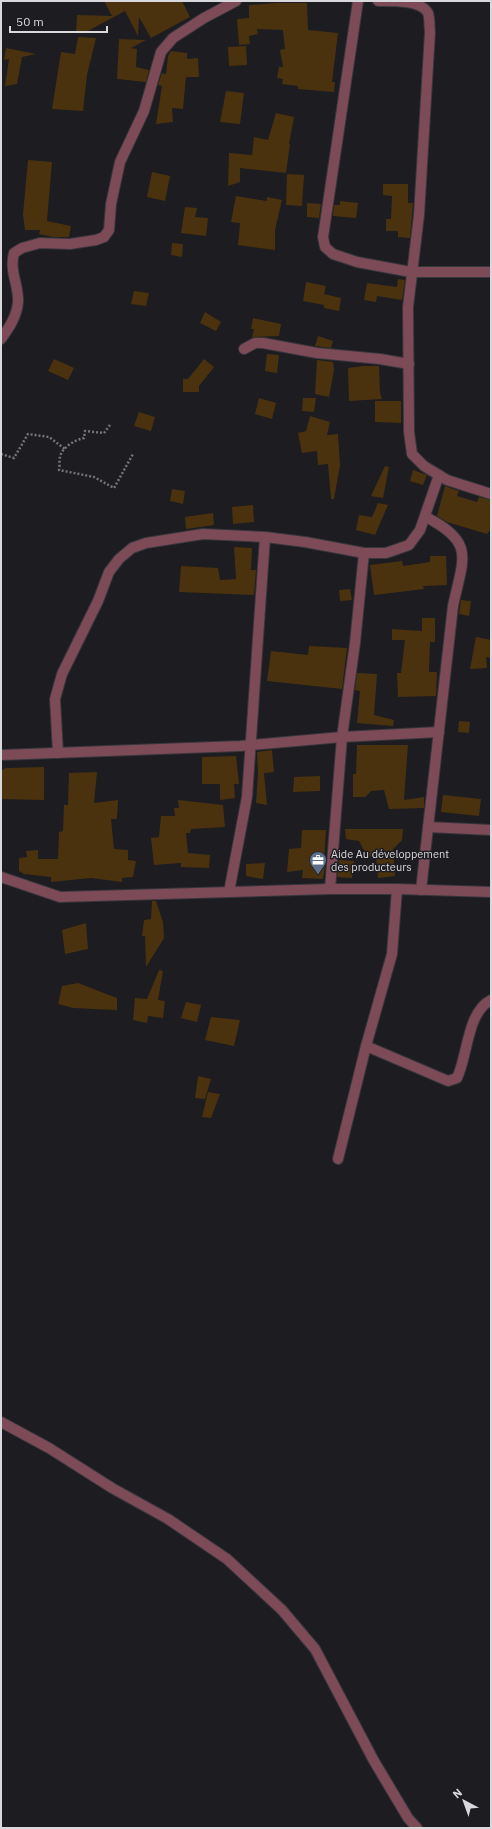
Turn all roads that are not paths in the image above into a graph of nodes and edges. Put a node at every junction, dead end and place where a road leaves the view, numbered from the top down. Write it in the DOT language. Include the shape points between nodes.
graph roads {
  1 [pos="358,1"];
  2 [pos="378,1"];
  3 [pos="228,2"];
  4 [pos="411,272"];
  5 [pos="491,272"];
  6 [pos="1,339"];
  7 [pos="244,349"];
  8 [pos="409,364"];
  9 [pos="439,475"];
  10 [pos="491,494"];
  11 [pos="426,517"];
  12 [pos="265,537"];
  13 [pos="364,553"];
  14 [pos="439,732"];
  15 [pos="342,737"];
  16 [pos="252,745"];
  17 [pos="58,753"];
  18 [pos="1,755"];
  19 [pos="428,827"];
  20 [pos="491,830"];
  21 [pos="1,876"];
  22 [pos="330,889"];
  23 [pos="396,889"];
  24 [pos="421,890"];
  25 [pos="229,892"];
  26 [pos="491,892"];
  27 [pos="491,1000"];
  28 [pos="366,1046"];
  29 [pos="338,1159"];
  30 [pos="1,1422"];
  31 [pos="417,1828"];
  1 -- 4 [label="street" via="323,237 325,247 333,254 357,262"];
  2 -- 4 [label="street" via="413,2 423,5 428,14 430,32 425,138 419,215"];
  3 -- 6 [label="street" via="173,38 161,52 144,111 120,162 111,204 109,230 104,237 70,244 40,243 14,253 12,268 18,302 15,318"];
  4 -- 5 [label="street"];
  4 -- 8 [label="street" via="408,307"];
  7 -- 8 [label="street" via="255,343 263,343 317,354"];
  8 -- 9 [label="street" via="409,432 412,454 424,466"];
  9 -- 10 [label="street"];
  9 -- 11 [label="street"];
  11 -- 13 [label="street" via="409,545 386,553"];
  11 -- 14 [label="street" via="453,534 462,550"];
  12 -- 13 [label="street"];
  12 -- 16 [label="street"];
  12 -- 17 [label="street" via="203,534 146,542 132,548 119,559 109,572 98,601 62,674 56,699"];
  13 -- 15 [label="street"];
  14 -- 15 [label="street"];
  14 -- 19 [label="street"];
  15 -- 16 [label="street"];
  15 -- 22 [label="street"];
  16 -- 17 [label="street"];
  16 -- 25 [label="street" via="246,804"];
  17 -- 18 [label="street"];
  19 -- 20 [label="street"];
  19 -- 24 [label="street"];
  21 -- 25 [label="street" via="60,897"];
  22 -- 23 [label="street"];
  22 -- 25 [label="street"];
  23 -- 24 [label="street"];
  23 -- 28 [label="street" via="392,954"];
  24 -- 26 [label="street"];
  27 -- 28 [label="street" via="478,1011 457,1078 448,1081"];
  28 -- 29 [label="street"];
  30 -- 31 [label="street" via="168,1519 227,1559 282,1610 316,1649 374,1761 408,1818"];
}
